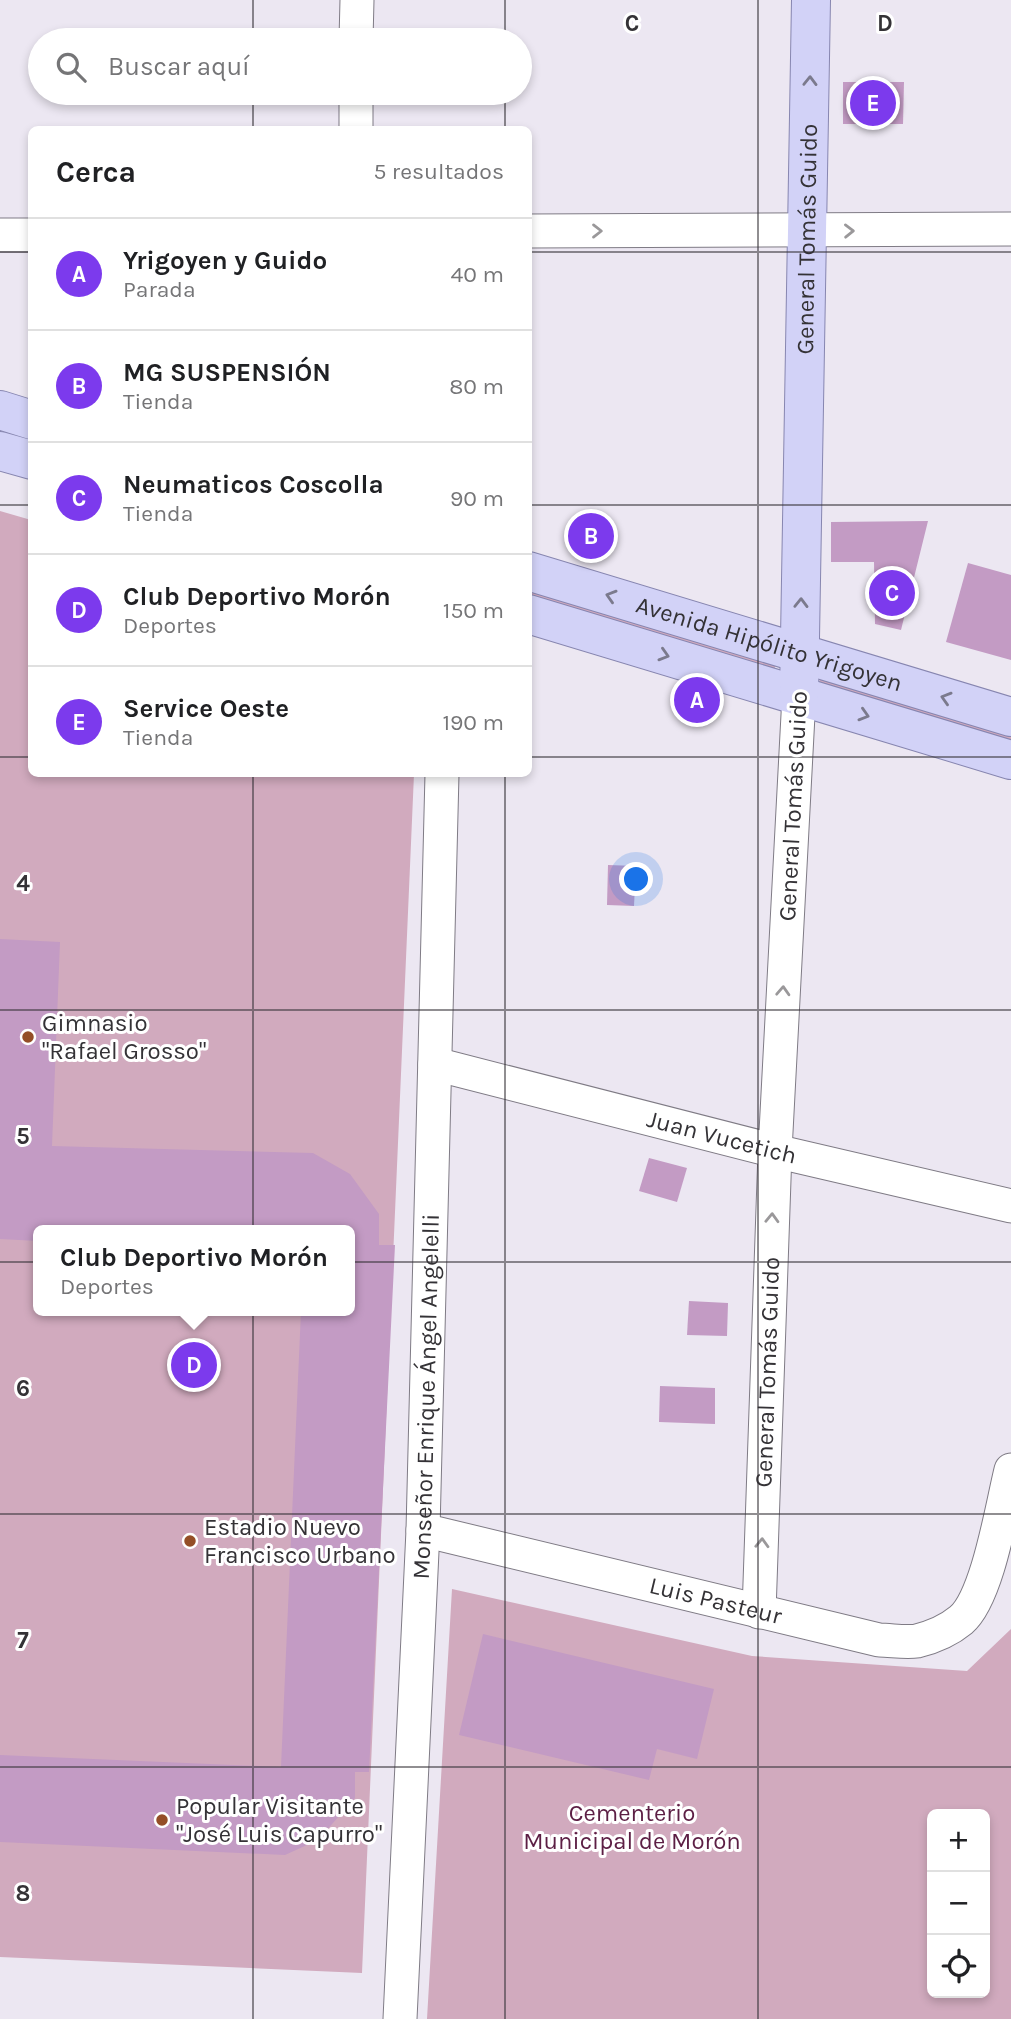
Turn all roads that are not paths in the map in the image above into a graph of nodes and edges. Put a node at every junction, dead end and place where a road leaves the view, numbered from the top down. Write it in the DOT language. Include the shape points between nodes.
graph roads {
  1 [pos="357,0"];
  2 [pos="811,0"];
  3 [pos="356,28"];
  4 [pos="356,105"];
  5 [pos="356,126"];
  6 [pos="1011,229"];
  7 [pos="532,231"];
  8 [pos="807,231"];
  9 [pos="28,234"];
  10 [pos="0,235"];
  11 [pos="0,410"];
  12 [pos="28,418"];
  13 [pos="0,450"];
  14 [pos="28,459"];
  15 [pos="532,572"];
  16 [pos="532,615"];
  17 [pos="801,654"];
  18 [pos="799,696"];
  19 [pos="1011,717"];
  20 [pos="1011,760"];
  21 [pos="442,777"];
  22 [pos="435,1064"];
  23 [pos="775,1151"];
  24 [pos="1011,1206"];
  25 [pos="1011,1471"];
  26 [pos="423,1530"];
  27 [pos="759,1612"];
  28 [pos="400,2019"];
  1 -- 3 [label="street"];
  8 -- 2 [label="main road, General Tomás Guido, one-way"];
  4 -- 5 [label="street"];
  8 -- 6 [label="street, one-way"];
  7 -- 8 [label="street, one-way"];
  17 -- 8 [label="main road, General Tomás Guido, one-way"];
  9 -- 10 [label="street"];
  11 -- 12 [label="main road"];
  13 -- 14 [label="main road"];
  17 -- 15 [label="main road, Avenida Hipólito Yrigoyen, one-way"];
  16 -- 18 [label="main road, Avenida Hipólito Yrigoyen, one-way"];
  17 -- 18 [label="main road, General Tomás Guido"];
  19 -- 17 [label="main road, Avenida Hipólito Yrigoyen, one-way"];
  18 -- 20 [label="main road, Avenida Hipólito Yrigoyen, one-way"];
  23 -- 18 [label="street, General Tomás Guido, one-way"];
  21 -- 22 [label="street, Monseñor Enrique Ángel Angelelli"];
  22 -- 23 [label="street, Juan Vucetich"];
  22 -- 26 [label="street, Monseñor Enrique Ángel Angelelli"];
  23 -- 24 [label="street, Juan Vucetich"];
  27 -- 23 [label="street, General Tomás Guido, one-way"];
  25 -- 27 [label="street, Luis Pasteur" via="984,1581 963,1618 941,1633 915,1641 879,1640"];
  26 -- 27 [label="street, Luis Pasteur"];
  26 -- 28 [label="street, Monseñor Enrique Ángel Angelelli"];
}
